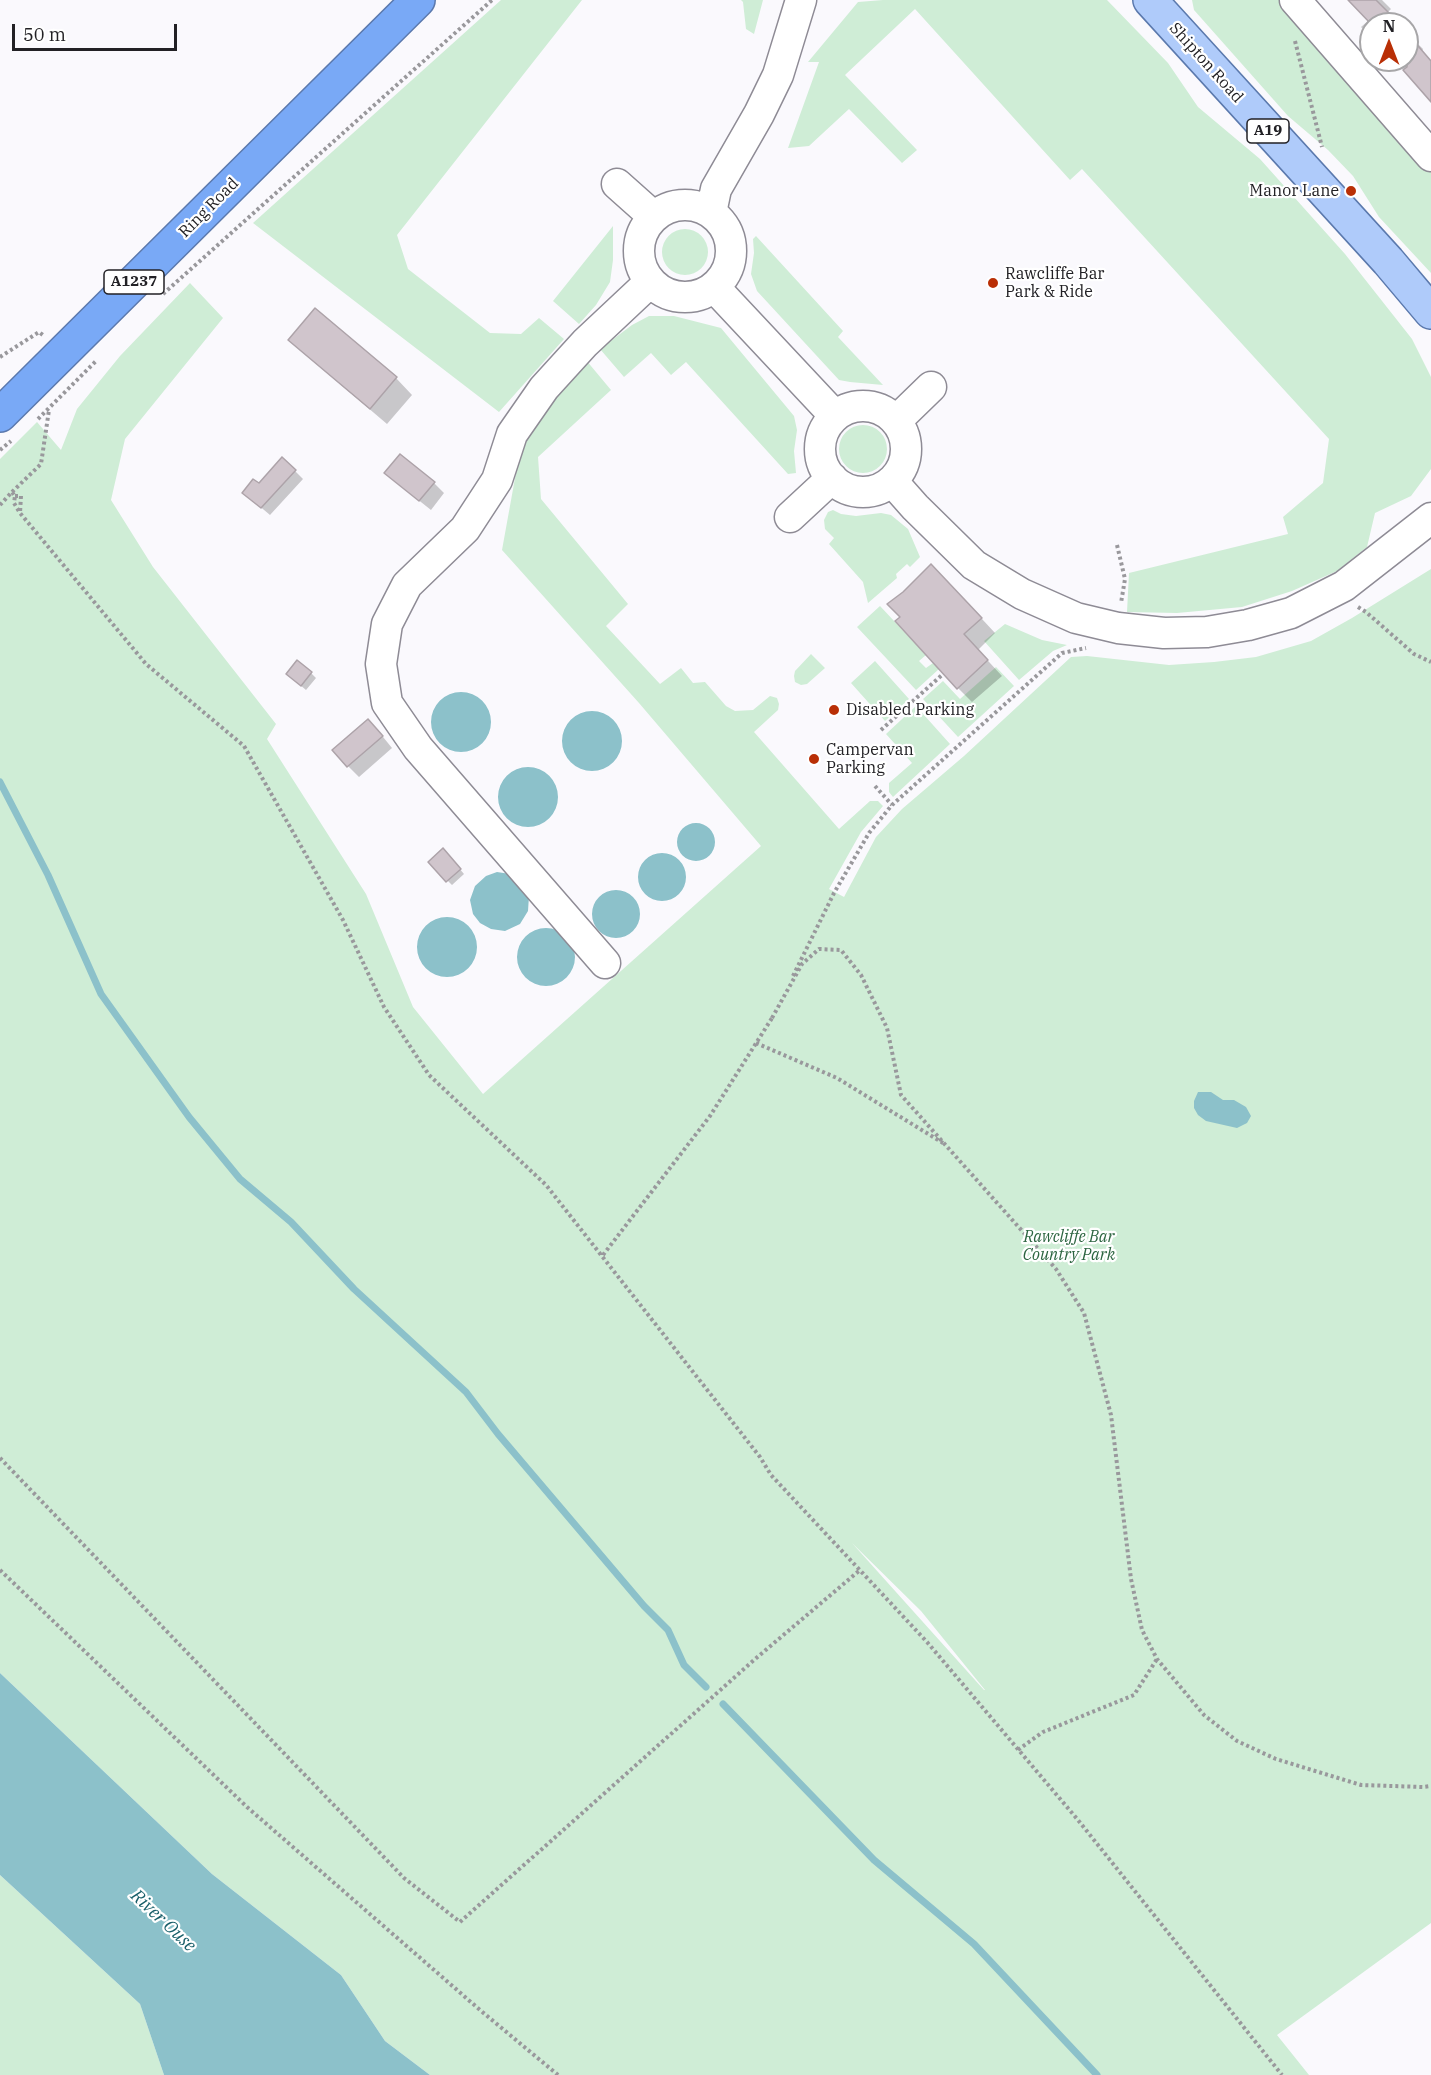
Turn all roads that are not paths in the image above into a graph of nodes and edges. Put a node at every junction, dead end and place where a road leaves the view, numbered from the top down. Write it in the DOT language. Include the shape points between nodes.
graph roads {
  1 [pos="418,0"];
  2 [pos="801,0"];
  3 [pos="1150,0"];
  4 [pos="1295,0"];
  5 [pos="1431,156"];
  6 [pos="617,184"];
  7 [pos="711,213"];
  8 [pos="654,217"];
  9 [pos="650,282"];
  10 [pos="715,288"];
  11 [pos="1431,312"];
  12 [pos="931,387"];
  13 [pos="0,416"];
  14 [pos="835,416"];
  15 [pos="897,420"];
  16 [pos="832,478"];
  17 [pos="892,481"];
  18 [pos="790,517"];
  19 [pos="1431,519"];
  20 [pos="605,963"];
  1 -- 13 [label="highway, Ring Road / A1237"];
  2 -- 7 [label="street" via="778,75 716,189"];
  3 -- 11 [label="main road, Shipton Road / A19"];
  4 -- 5 [label="street"];
  6 -- 8 [label="street"];
  7 -- 8 [label="street" via="679,205"];
  7 -- 10 [label="street" via="728,232 731,248 730,263"];
  8 -- 9 [label="street" via="640,239 640,263"];
  9 -- 10 [label="street" via="670,295 686,298"];
  9 -- 20 [label="street" via="544,388 512,434 497,480 465,529 407,585 387,624 381,664 387,703 418,748"];
  10 -- 14 [label="street"];
  12 -- 15 [label="street"];
  14 -- 15 [label="street" via="856,407 872,407"];
  14 -- 16 [label="street" via="821,440 820,456"];
  15 -- 17 [label="street" via="905,437 906,455 903,468"];
  16 -- 17 [label="street" via="846,489 861,493 876,491"];
  16 -- 18 [label="street"];
  17 -- 19 [label="street" via="975,565 1022,594 1076,618 1164,633 1207,632 1291,613 1344,586"];
}
